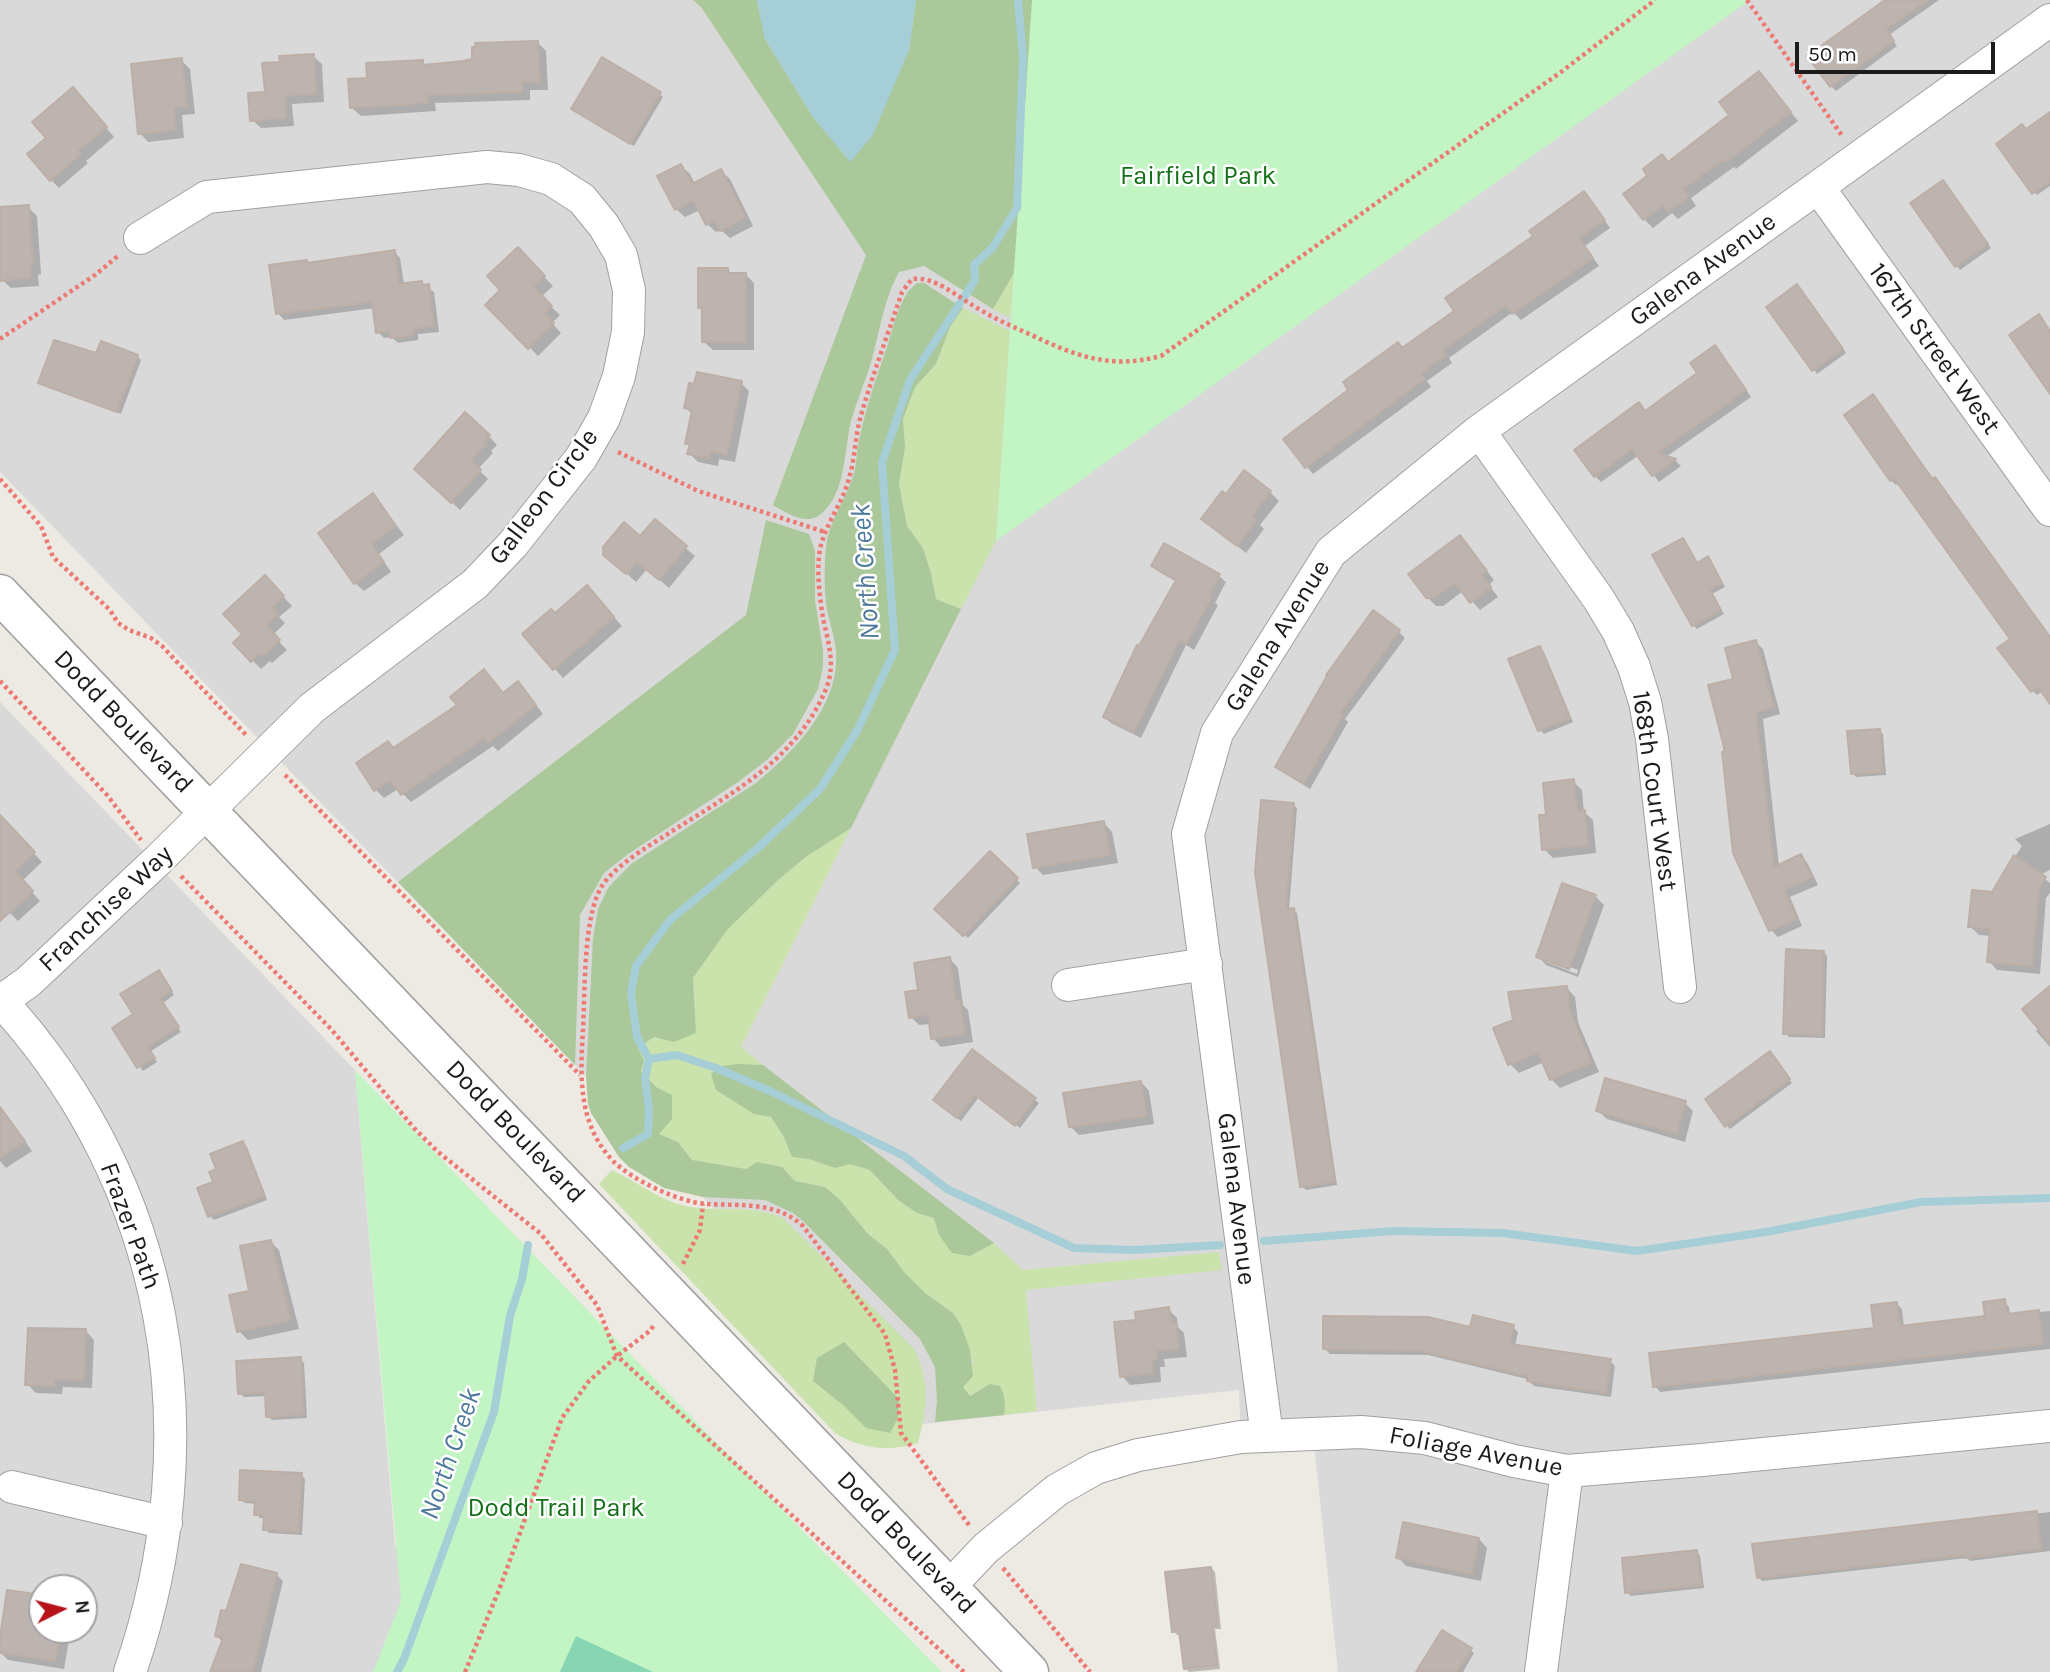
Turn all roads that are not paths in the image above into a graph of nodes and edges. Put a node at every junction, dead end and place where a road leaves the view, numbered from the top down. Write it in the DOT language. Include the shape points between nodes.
graph roads {
  1 [pos="2050,20"];
  2 [pos="1818,187"];
  3 [pos="139,238"];
  4 [pos="1479,431"];
  5 [pos="2048,503"];
  6 [pos="0,594"];
  7 [pos="209,811"];
  8 [pos="1206,964"];
  9 [pos="1068,985"];
  10 [pos="1680,988"];
  11 [pos="1,1001"];
  12 [pos="2050,1426"];
  13 [pos="1267,1436"];
  14 [pos="1567,1471"];
  15 [pos="12,1487"];
  16 [pos="166,1523"];
  17 [pos="948,1588"];
  18 [pos="130,1672"];
  19 [pos="1029,1672"];
  20 [pos="1541,1672"];
  1 -- 2 [label="street, Galena Avenue"];
  2 -- 4 [label="street, Galena Avenue"];
  2 -- 5 [label="street, 167th Street West"];
  3 -- 7 [label="street, Galleon Circle" via="207,197 487,167 519,170 551,179 582,199 621,255 629,289 628,332 604,418 581,458 513,544 475,584 312,708"];
  4 -- 8 [label="street, Galena Avenue" via="1331,552 1217,733 1188,834"];
  4 -- 10 [label="street, 168th Court West" via="1598,597 1634,667 1652,739"];
  6 -- 7 [label="street, Dodd Boulevard"];
  7 -- 11 [label="street, Franchise Way" via="28,982"];
  7 -- 17 [label="street, Dodd Boulevard"];
  8 -- 9 [label="street"];
  8 -- 13 [label="street, Galena Avenue"];
  11 -- 16 [label="street, Frazer Path" via="78,1101 142,1243 156,1294 170,1391"];
  12 -- 14 [label="street, Foliage Avenue"];
  13 -- 14 [label="street, Foliage Avenue" via="1361,1432 1424,1438"];
  13 -- 17 [label="street, Foliage Avenue" via="1138,1454 1096,1468 1057,1490 986,1548"];
  14 -- 20 [label="street"];
  15 -- 16 [label="street"];
  16 -- 18 [label="street, Frazer Path" via="157,1578"];
  17 -- 19 [label="street, Dodd Boulevard"];
}
